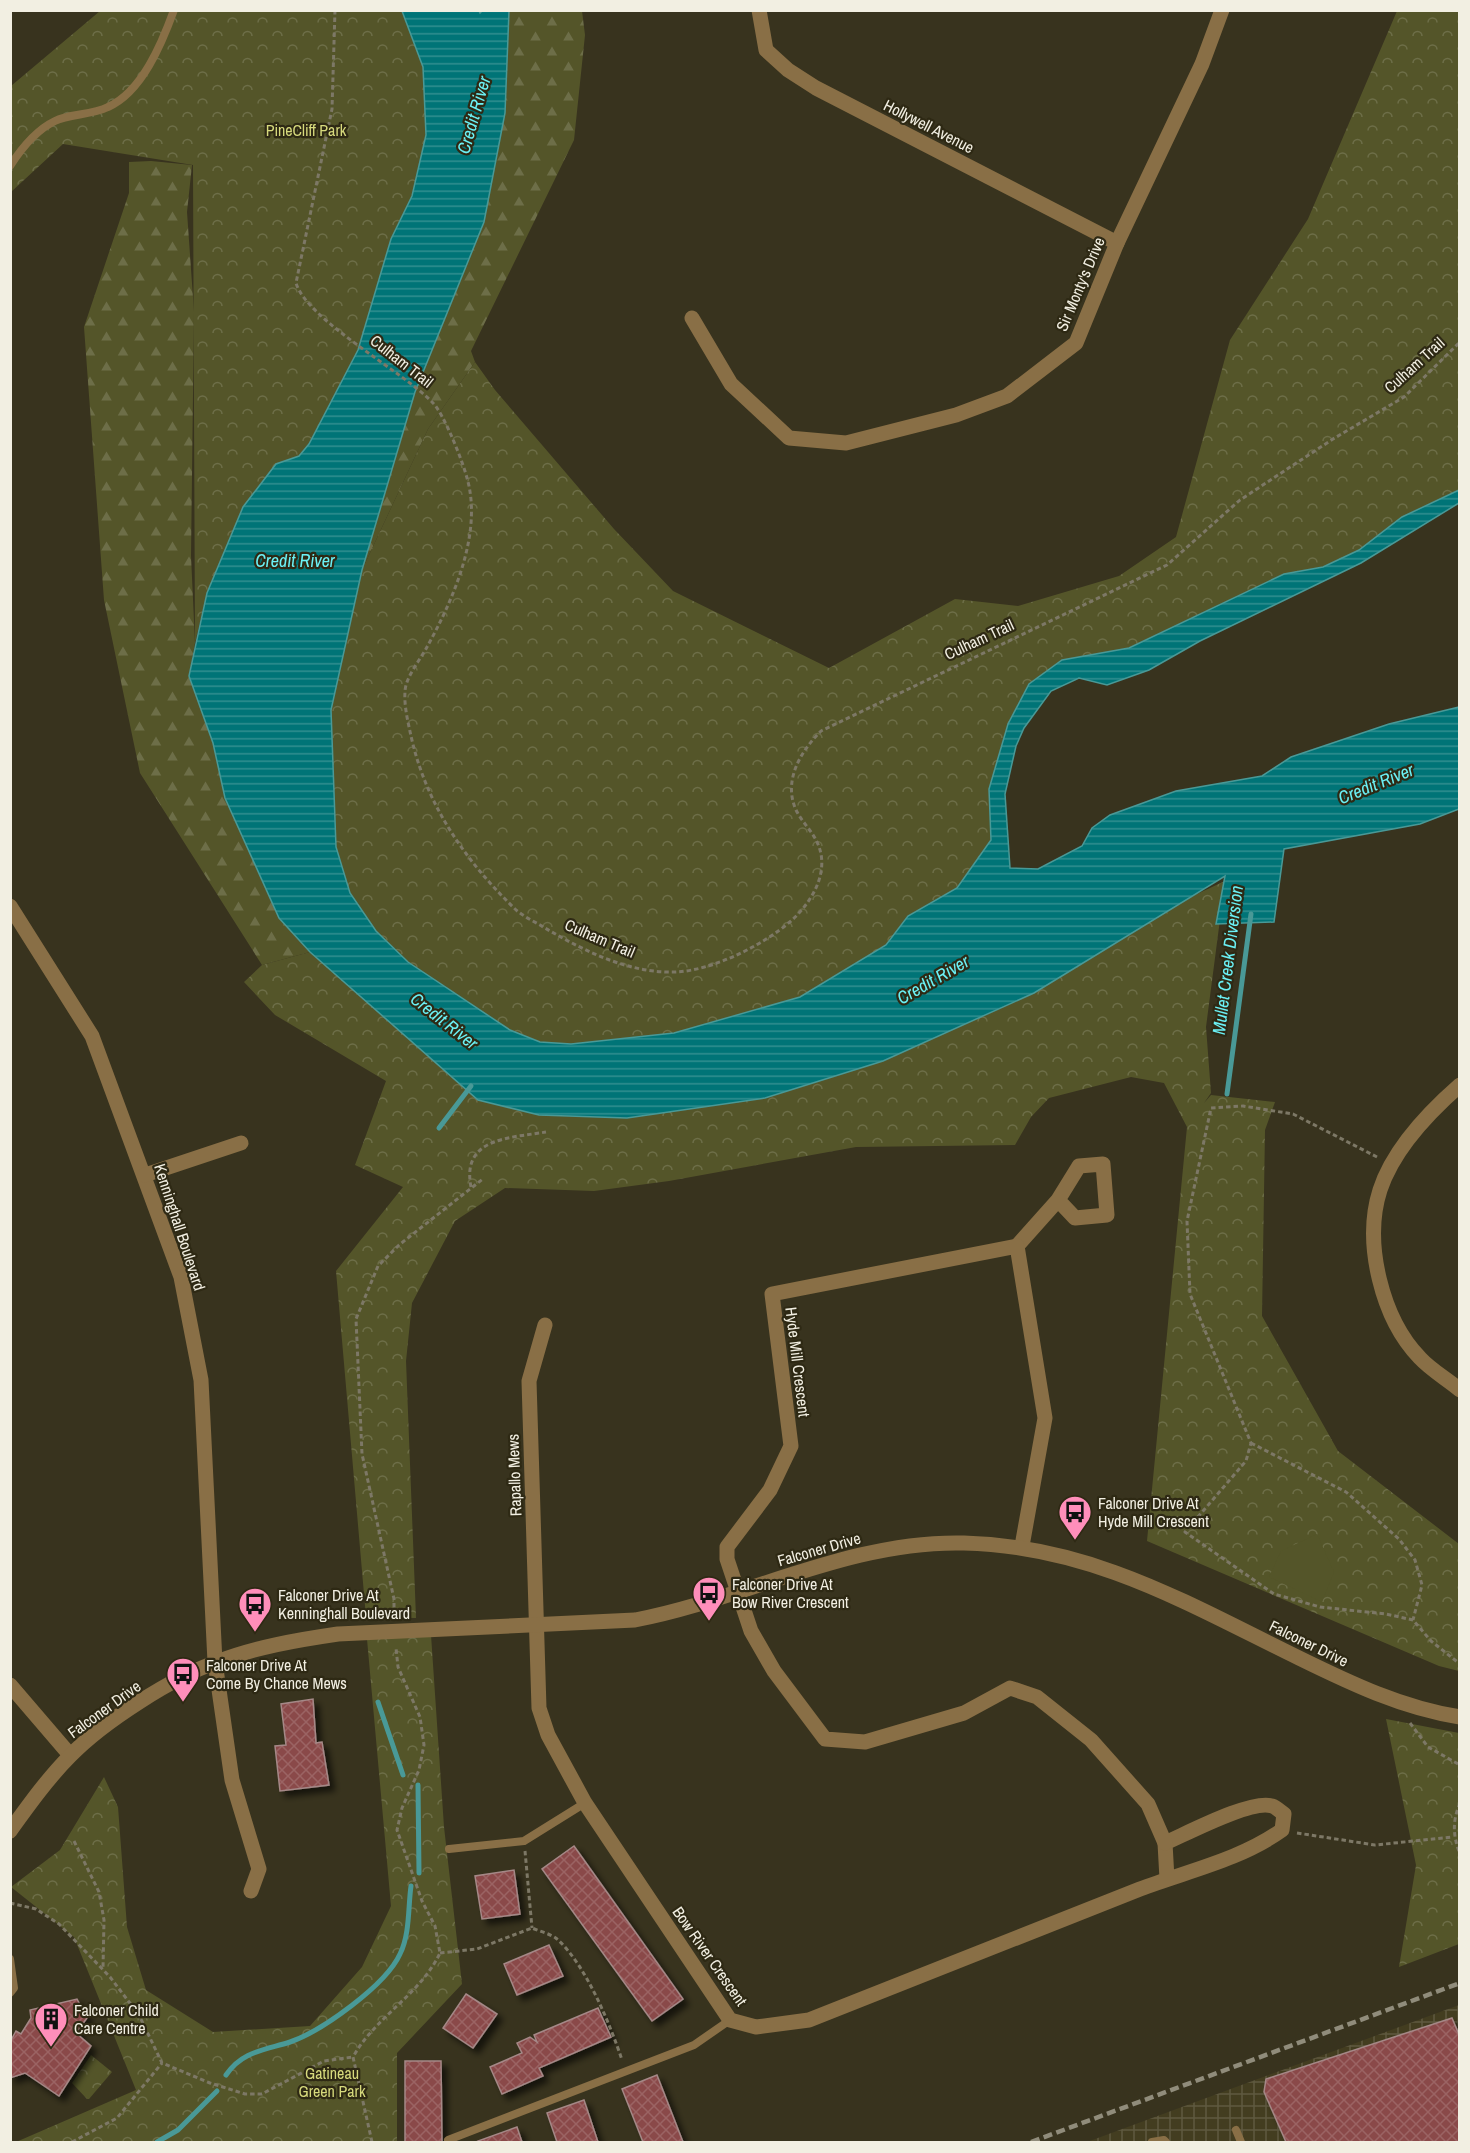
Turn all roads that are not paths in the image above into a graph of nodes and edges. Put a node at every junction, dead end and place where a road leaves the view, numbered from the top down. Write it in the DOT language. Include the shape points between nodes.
graph roads {
  1 [pos="174,10"];
  2 [pos="759,10"];
  3 [pos="1222,10"];
  4 [pos="10,166"];
  5 [pos="1116,243"];
  6 [pos="692,318"];
  7 [pos="10,906"];
  8 [pos="1457,1092"];
  9 [pos="241,1143"];
  10 [pos="145,1175"];
  11 [pos="1058,1200"];
  12 [pos="1017,1246"];
  13 [pos="544,1325"];
  14 [pos="1460,1390"];
  15 [pos="1022,1546"];
  16 [pos="738,1592"];
  17 [pos="538,1626"];
  18 [pos="215,1662"];
  19 [pos="10,1685"];
  20 [pos="1460,1717"];
  21 [pos="70,1755"];
  22 [pos="585,1803"];
  23 [pos="10,1832"];
  24 [pos="1166,1843"];
  25 [pos="449,1849"];
  26 [pos="1167,1879"];
  27 [pos="250,1892"];
  28 [pos="10,1959"];
  29 [pos="10,1993"];
  30 [pos="730,2020"];
  31 [pos="1236,2130"];
  32 [pos="449,2142"];
  33 [pos="1152,2142"];
  34 [pos="1166,2142"];
  35 [pos="1241,2142"];
  1 -- 4 [label="lane" via="165,36 133,89 110,107 56,120 23,146"];
  2 -- 5 [label="street, Hollywell Avenue" via="766,50 798,76"];
  3 -- 5 [label="street, Sir Monty's Drive" via="1202,64"];
  5 -- 6 [label="street, Sir Monty's Drive" via="1076,343 1007,396 956,415 846,443 789,438 731,384"];
  7 -- 10 [label="street, Kenninghall Boulevard" via="92,1036"];
  8 -- 14 [label="street" via="1401,1148 1380,1191 1374,1233 1380,1287 1396,1326 1420,1358"];
  9 -- 10 [label="street"];
  10 -- 18 [label="street, Kenninghall Boulevard" via="181,1277 201,1380"];
  11 -- 12 [label="street"];
  12 -- 15 [label="street" via="1045,1418"];
  12 -- 16 [label="street, Hyde Mill Crescent" via="772,1293 791,1446 770,1490 727,1546 727,1559"];
  13 -- 17 [label="street, Rapallo Mews" via="529,1381"];
  15 -- 16 [label="street, Falconer Drive" via="963,1543 886,1550"];
  15 -- 20 [label="street, Falconer Drive" via="1099,1565 1140,1580 1341,1679 1392,1700"];
  16 -- 17 [label="street, Falconer Drive" via="635,1620"];
  16 -- 24 [label="street" via="751,1631 774,1671 825,1738 865,1742 964,1713 1010,1688 1037,1697 1091,1740 1148,1804"];
  17 -- 18 [label="street, Falconer Drive" via="338,1634 298,1640"];
  17 -- 22 [label="street, Bow River Crescent" via="539,1708 548,1735"];
  18 -- 21 [label="street, Falconer Drive" via="136,1706"];
  18 -- 27 [label="street, Kenninghall Boulevard" via="232,1780 259,1869"];
  19 -- 21 [label="street"];
  21 -- 23 [label="street, Falconer Drive"];
  22 -- 25 [label="lane" via="524,1841"];
  22 -- 30 [label="street, Bow River Crescent"];
  24 -- 26 [label="street"];
  24 -- 26 [label="street, Bow River Crescent" via="1227,1815 1258,1806 1272,1806 1284,1814 1282,1830 1268,1841"];
  26 -- 30 [label="street, Bow River Crescent" via="809,2020 756,2026"];
  28 -- 29 [label="lane" via="14,1988"];
  30 -- 32 [label="lane" via="694,2045"];
  31 -- 35 [label="lane"];
  33 -- 34 [label="lane"];
}
